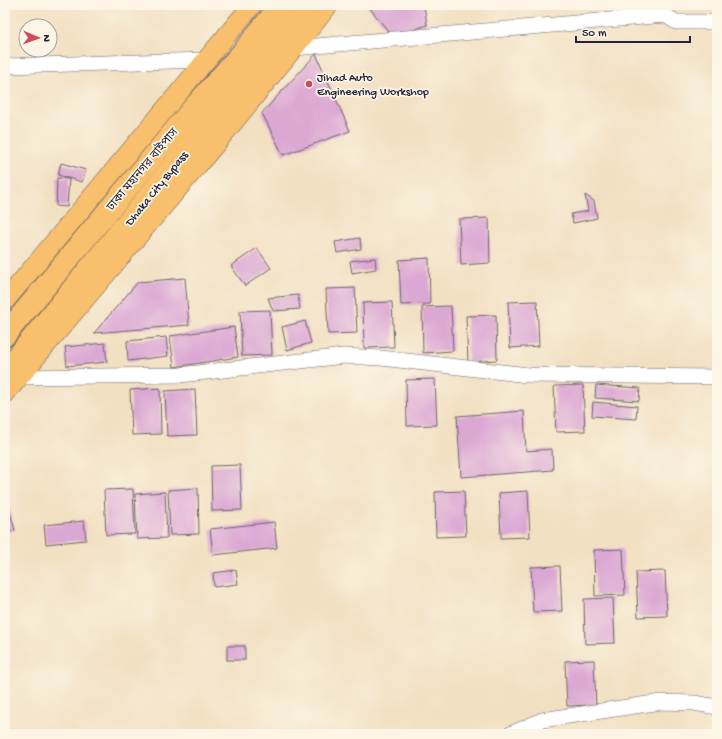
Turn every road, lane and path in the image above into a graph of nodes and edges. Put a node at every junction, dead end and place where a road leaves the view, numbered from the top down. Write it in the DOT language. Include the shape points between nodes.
graph roads {
  1 [pos="252,5"];
  2 [pos="281,5"];
  3 [pos="309,5"];
  4 [pos="329,5"];
  5 [pos="661,10"];
  6 [pos="717,22"];
  7 [pos="294,48"];
  8 [pos="206,60"];
  9 [pos="5,66"];
  10 [pos="5,301"];
  11 [pos="5,335"];
  12 [pos="12,374"];
  13 [pos="717,377"];
  14 [pos="5,394"];
  15 [pos="717,707"];
  16 [pos="510,734"];
  1 -- 8 [label="main road"];
  2 -- 11 [label="highway, ঢাকা মহানগর বাইপাস"];
  3 -- 12 [label="highway, Dhaka City Bypass" via="207,125"];
  4 -- 7 [label="main road"];
  5 -- 6 [label="street" via="676,22"];
  5 -- 7 [label="street"];
  7 -- 12 [label="main road"];
  8 -- 9 [label="street"];
  8 -- 10 [label="main road"];
  12 -- 13 [label="street" via="180,375 344,356 528,375"];
  12 -- 14 [label="main road"];
  15 -- 16 [label="street" via="661,702 542,720"];
}
